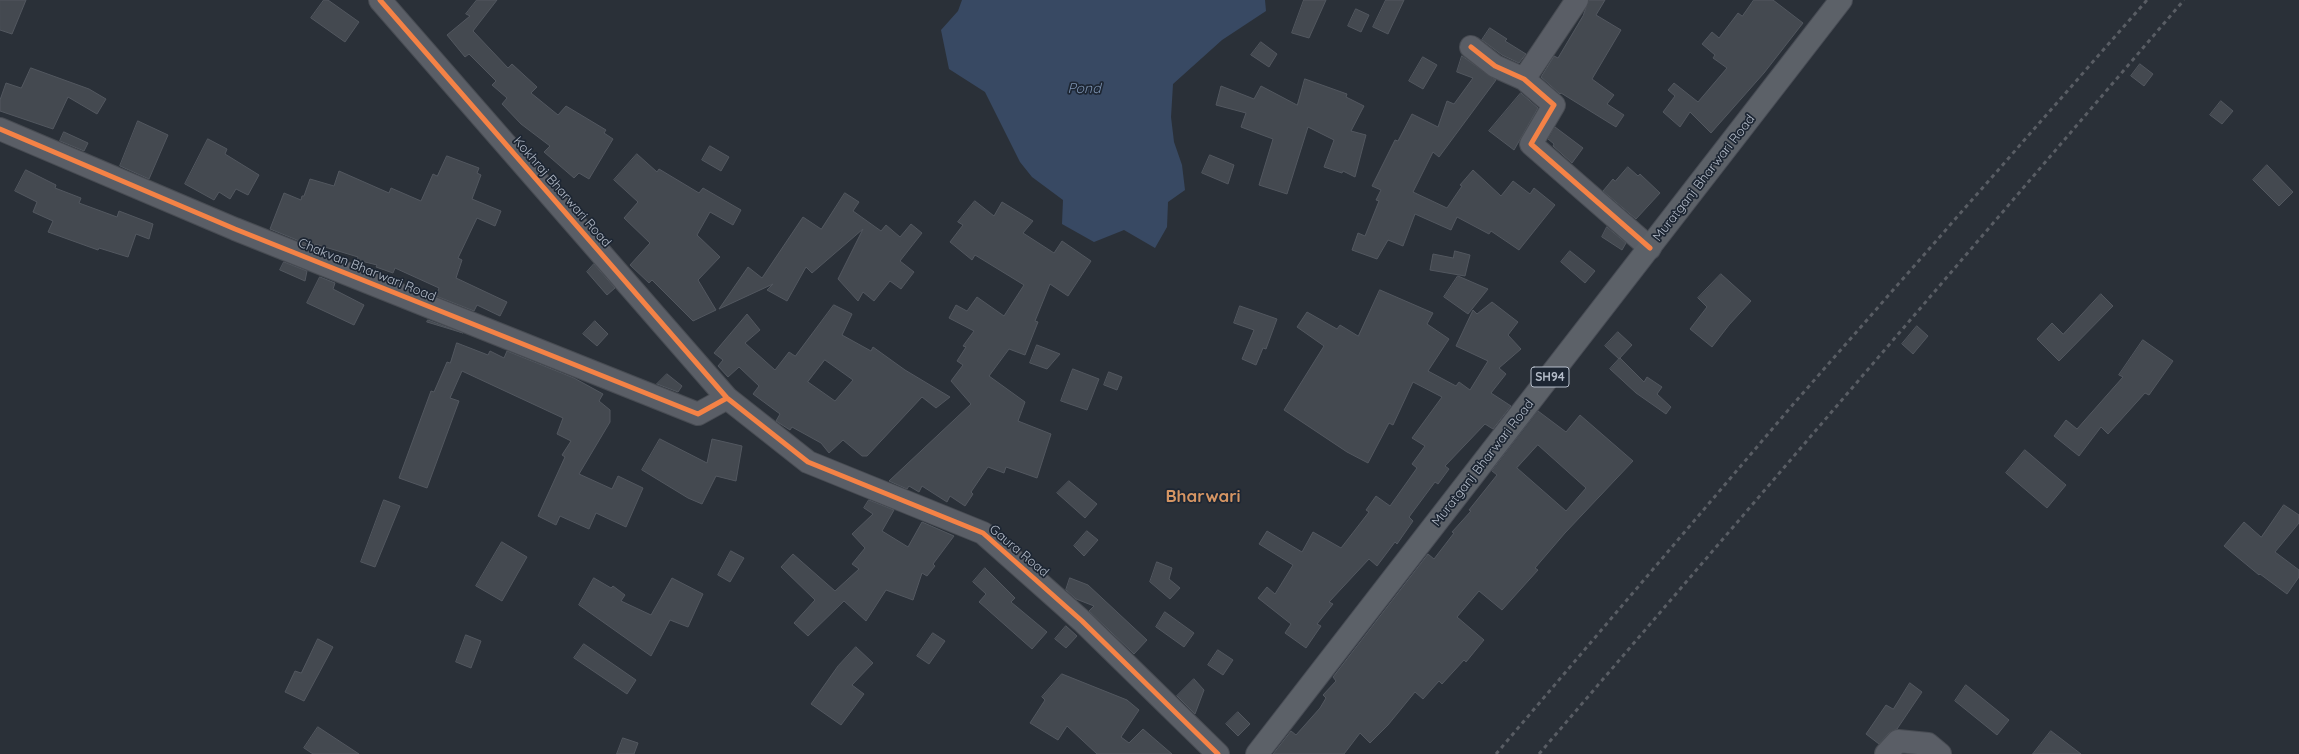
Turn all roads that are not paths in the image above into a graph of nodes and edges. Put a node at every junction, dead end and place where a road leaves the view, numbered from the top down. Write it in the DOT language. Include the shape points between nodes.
graph roads {
  1 [pos="380,0"];
  2 [pos="1577,0"];
  3 [pos="1841,0"];
  4 [pos="1471,47"];
  5 [pos="1524,79"];
  6 [pos="0,129"];
  7 [pos="1650,248"];
  8 [pos="727,398"];
  9 [pos="1218,754"];
  10 [pos="1257,754"];
  11 [pos="1886,754"];
  12 [pos="1940,754"];
  1 -- 8 [label="street, Kokhraj Bharwari Road"];
  2 -- 5 [label="street"];
  3 -- 7 [label="main road, Muratganj Bharwari Road / SH94"];
  4 -- 5 [label="street" via="1495,66"];
  5 -- 7 [label="street" via="1554,105 1531,144"];
  6 -- 8 [label="street, Chakvan Bharwari Road" via="235,229 698,414"];
  7 -- 10 [label="main road, Muratganj Bharwari Road / SH94"];
  8 -- 9 [label="street, Gaura Road" via="808,462 983,533 1082,621"];
  11 -- 12 [label="street" via="1898,741 1928,744"];
}
